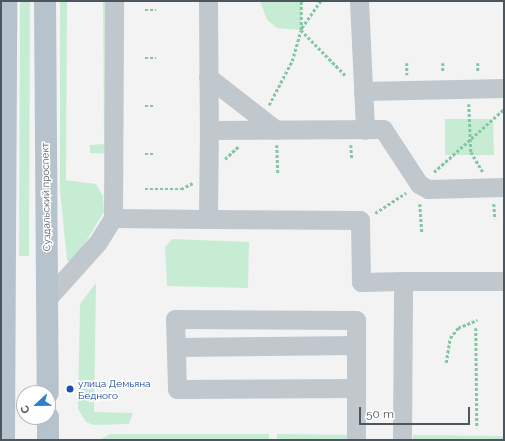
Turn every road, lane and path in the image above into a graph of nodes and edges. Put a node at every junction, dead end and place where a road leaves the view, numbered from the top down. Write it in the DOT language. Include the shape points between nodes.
graph roads {
  1 [pos="6,1"];
  2 [pos="45,1"];
  3 [pos="114,1"];
  4 [pos="208,1"];
  5 [pos="301,1"];
  6 [pos="321,1"];
  7 [pos="359,1"];
  8 [pos="145,10"];
  9 [pos="156,10"];
  10 [pos="301,30"];
  11 [pos="145,58"];
  12 [pos="156,58"];
  13 [pos="208,77"];
  14 [pos="348,78"];
  15 [pos="468,88"];
  16 [pos="504,88"];
  17 [pos="363,91"];
  18 [pos="145,106"];
  19 [pos="155,106"];
  20 [pos="504,109"];
  21 [pos="258,125"];
  22 [pos="209,130"];
  23 [pos="276,130"];
  24 [pos="365,130"];
  25 [pos="470,142"];
  26 [pos="145,154"];
  27 [pos="154,154"];
  28 [pos="278,172"];
  29 [pos="209,175"];
  30 [pos="419,184"];
  31 [pos="498,187"];
  32 [pos="145,189"];
  33 [pos="114,218"];
  34 [pos="208,219"];
  35 [pos="360,220"];
  36 [pos="422,233"];
  37 [pos="403,281"];
  38 [pos="504,281"];
  39 [pos="48,298"];
  40 [pos="273,319"];
  41 [pos="476,320"];
  42 [pos="476,328"];
  43 [pos="356,345"];
  44 [pos="272,346"];
  45 [pos="176,347"];
  46 [pos="446,363"];
  47 [pos="48,385"];
  48 [pos="356,388"];
  49 [pos="48,425"];
  50 [pos="477,428"];
  51 [pos="4,440"];
  52 [pos="48,440"];
  53 [pos="356,440"];
  54 [pos="402,440"];
  1 -- 51 [label="main road"];
  2 -- 39 [label="main road, Суздальский проспект"];
  3 -- 33 [label="street"];
  4 -- 13 [label="street"];
  5 -- 10 [label="path"];
  6 -- 10 [label="path"];
  7 -- 17 [label="street"];
  8 -- 9 [label="path"];
  10 -- 14 [label="path"];
  10 -- 21 [label="path" via="292,61"];
  11 -- 12 [label="path"];
  13 -- 21 [label="street"];
  13 -- 22 [label="street"];
  15 -- 16 [label="street"];
  15 -- 17 [label="street"];
  15 -- 25 [label="path"];
  17 -- 24 [label="street"];
  18 -- 19 [label="path"];
  20 -- 25 [label="path"];
  21 -- 22 [label="street"];
  21 -- 23 [label="street"];
  21 -- 29 [label="path"];
  22 -- 29 [label="street"];
  23 -- 24 [label="street"];
  23 -- 28 [label="path"];
  24 -- 30 [label="street" via="383,129"];
  25 -- 30 [label="path"];
  25 -- 31 [label="path" via="471,152"];
  26 -- 27 [label="path"];
  29 -- 32 [label="path" via="181,189"];
  29 -- 34 [label="street"];
  30 -- 31 [label="street" via="428,189"];
  30 -- 35 [label="path"];
  30 -- 36 [label="path"];
  33 -- 34 [label="street"];
  33 -- 39 [label="street" via="98,242"];
  34 -- 35 [label="street"];
  35 -- 37 [label="street" via="361,282"];
  37 -- 38 [label="street"];
  37 -- 54 [label="street"];
  39 -- 47 [label="main road, Суздальский проспект"];
  40 -- 43 [label="street" via="356,320"];
  40 -- 44 [label="street"];
  40 -- 45 [label="street" via="175,319"];
  41 -- 46 [label="path" via="458,328 450,338"];
  42 -- 50 [label="path"];
  43 -- 44 [label="street"];
  43 -- 48 [label="street"];
  44 -- 45 [label="street"];
  45 -- 48 [label="street" via="177,389"];
  48 -- 53 [label="street"];
  49 -- 52 [label="main road"];
}
